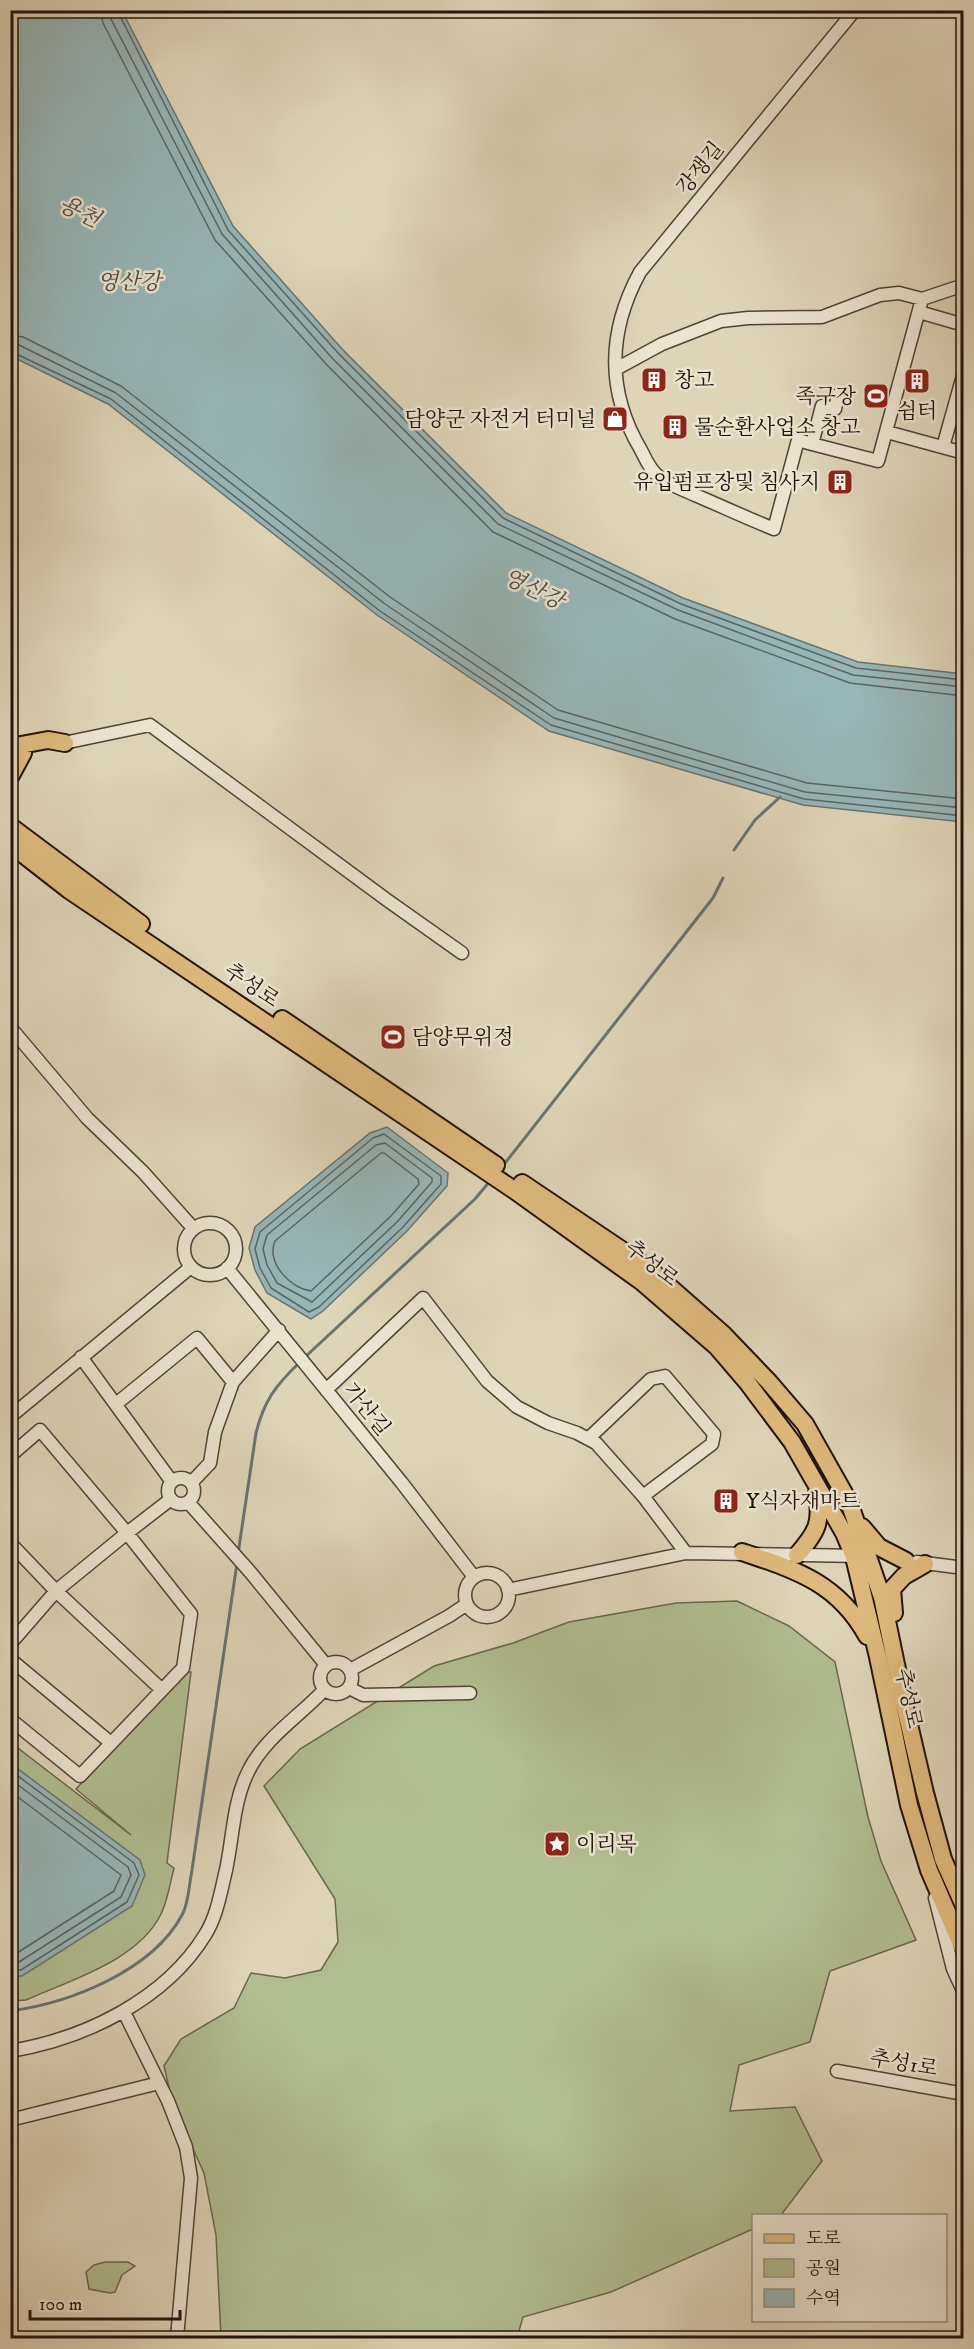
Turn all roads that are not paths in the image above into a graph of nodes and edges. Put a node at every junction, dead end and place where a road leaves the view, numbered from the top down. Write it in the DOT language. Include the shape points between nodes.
graph roads {
  1 [pos="855,10"];
  2 [pos="963,285"];
  3 [pos="922,299"];
  4 [pos="919,312"];
  5 [pos="963,325"];
  6 [pos="616,369"];
  7 [pos="963,372"];
  8 [pos="838,395"];
  9 [pos="887,432"];
  10 [pos="812,444"];
  11 [pos="943,447"];
  12 [pos="963,453"];
  13 [pos="65,743"];
  14 [pos="15,752"];
  15 [pos="10,777"];
  16 [pos="11,826"];
  17 [pos="10,844"];
  18 [pos="462,953"];
  19 [pos="12,1032"];
  20 [pos="480,1161"];
  21 [pos="518,1186"];
  22 [pos="193,1228"];
  23 [pos="191,1267"];
  24 [pos="227,1268"];
  25 [pos="279,1330"];
  26 [pos="81,1358"];
  27 [pos="233,1382"];
  28 [pos="326,1390"];
  29 [pos="116,1404"];
  30 [pos="10,1417"];
  31 [pos="589,1438"];
  32 [pos="10,1456"];
  33 [pos="814,1481"];
  34 [pos="172,1482"];
  35 [pos="191,1483"];
  36 [pos="643,1496"];
  37 [pos="171,1499"];
  38 [pos="188,1502"];
  39 [pos="856,1521"];
  40 [pos="128,1533"];
  41 [pos="10,1543"];
  42 [pos="742,1552"];
  43 [pos="686,1553"];
  44 [pos="797,1555"];
  45 [pos="860,1555"];
  46 [pos="906,1560"];
  47 [pos="926,1564"];
  48 [pos="963,1568"];
  49 [pos="474,1577"];
  50 [pos="508,1590"];
  51 [pos="56,1591"];
  52 [pos="467,1604"];
  53 [pos="10,1644"];
  54 [pos="892,1644"];
  55 [pos="878,1657"];
  56 [pos="10,1659"];
  57 [pos="326,1665"];
  58 [pos="350,1670"];
  59 [pos="349,1688"];
  60 [pos="325,1689"];
  61 [pos="162,1690"];
  62 [pos="470,1693"];
  63 [pos="10,1719"];
  64 [pos="111,1743"];
  65 [pos="929,1870"];
  66 [pos="963,1906"];
  67 [pos="963,1951"];
  68 [pos="963,1993"];
  69 [pos="124,2012"];
  70 [pos="10,2051"];
  71 [pos="837,2071"];
  72 [pos="159,2083"];
  73 [pos="963,2094"];
  74 [pos="10,2120"];
  75 [pos="177,2338"];
  1 -- 6 [label="street, 강쟁길" via="640,272 620,316"];
  2 -- 3 [label="street"];
  3 -- 4 [label="street"];
  3 -- 6 [label="street" via="880,295 822,317 721,321 662,344"];
  4 -- 5 [label="street"];
  4 -- 9 [label="street"];
  6 -- 10 [label="street, 강쟁길" via="624,416 656,475 774,529 798,440"];
  7 -- 11 [label="street"];
  8 -- 10 [label="street" via="835,409 822,406"];
  9 -- 10 [label="street" via="878,461"];
  9 -- 11 [label="street"];
  11 -- 12 [label="street"];
  13 -- 14 [label="main road" via="48,740"];
  13 -- 18 [label="street" via="150,725"];
  14 -- 15 [label="main road"];
  16 -- 20 [label="main road, 추성로" via="146,928"];
  17 -- 20 [label="main road, 추성로" via="69,890"];
  19 -- 22 [label="street" via="87,1119 143,1172"];
  20 -- 21 [label="main road, 추성로"];
  21 -- 33 [label="main road, 추성로" via="642,1282 717,1347 792,1442"];
  21 -- 39 [label="main road, 추성로" via="646,1267 723,1334 805,1424"];
  22 -- 23 [label="street" via="184,1243"];
  22 -- 24 [label="street" via="208,1222 229,1231 236,1246"];
  23 -- 24 [label="street" via="213,1275"];
  23 -- 26 [label="street"];
  24 -- 25 [label="street, 가산길"];
  25 -- 27 [label="street"];
  25 -- 28 [label="street, 가산길"];
  26 -- 29 [label="street"];
  26 -- 30 [label="street"];
  27 -- 29 [label="street" via="197,1338"];
  27 -- 35 [label="street" via="215,1432 210,1463"];
  28 -- 31 [label="street" via="423,1298 487,1381 509,1400 548,1423"];
  28 -- 49 [label="street, 가산길"];
  29 -- 34 [label="street"];
  31 -- 36 [label="street"];
  31 -- 36 [label="street" via="651,1379 665,1376 714,1434 712,1444"];
  32 -- 40 [label="street" via="40,1430"];
  33 -- 44 [label="main road" via="820,1513 817,1530"];
  33 -- 45 [label="main road, 추성로"];
  34 -- 35 [label="street" via="184,1479"];
  34 -- 37 [label="street" via="168,1490"];
  35 -- 38 [label="street" via="193,1495"];
  36 -- 43 [label="street"];
  37 -- 38 [label="street" via="180,1504"];
  37 -- 40 [label="street"];
  38 -- 57 [label="street"];
  39 -- 45 [label="main road, 추성로"];
  39 -- 46 [label="main road" via="879,1547"];
  40 -- 51 [label="street"];
  40 -- 61 [label="street" via="191,1614 183,1668"];
  41 -- 51 [label="street"];
  42 -- 43 [label="street"];
  42 -- 44 [label="street"];
  42 -- 55 [label="main road" via="798,1571 823,1587 857,1618"];
  43 -- 50 [label="street"];
  44 -- 45 [label="street"];
  45 -- 46 [label="street" via="879,1553"];
  45 -- 54 [label="main road, 추성로" via="882,1597"];
  45 -- 55 [label="main road, 추성로"];
  46 -- 47 [label="street"];
  47 -- 48 [label="street"];
  47 -- 54 [label="main road" via="904,1576 892,1590"];
  49 -- 50 [label="street" via="494,1574"];
  49 -- 52 [label="street" via="466,1589"];
  50 -- 52 [label="street" via="507,1604 497,1614 477,1614"];
  51 -- 53 [label="street"];
  51 -- 61 [label="street"];
  52 -- 58 [label="street"];
  54 -- 66 [label="main road, 추성로" via="925,1793 943,1859"];
  55 -- 65 [label="main road, 추성로" via="909,1805"];
  56 -- 64 [label="street"];
  57 -- 58 [label="street" via="339,1662"];
  57 -- 60 [label="street" via="321,1674"];
  58 -- 59 [label="street"];
  59 -- 60 [label="street" via="339,1694"];
  59 -- 62 [label="street" via="363,1695"];
  60 -- 69 [label="street" via="261,1751 248,1772 238,1796 226,1870 206,1934 153,1993"];
  61 -- 64 [label="street"];
  63 -- 64 [label="street" via="80,1776"];
  65 -- 67 [label="main road, 추성로"];
  65 -- 68 [label="street" via="945,1942"];
  69 -- 70 [label="street" via="74,2033"];
  69 -- 72 [label="street"];
  71 -- 73 [label="street, 추성1로"];
  72 -- 74 [label="street"];
  72 -- 75 [label="street" via="186,2147 191,2178"];
}
